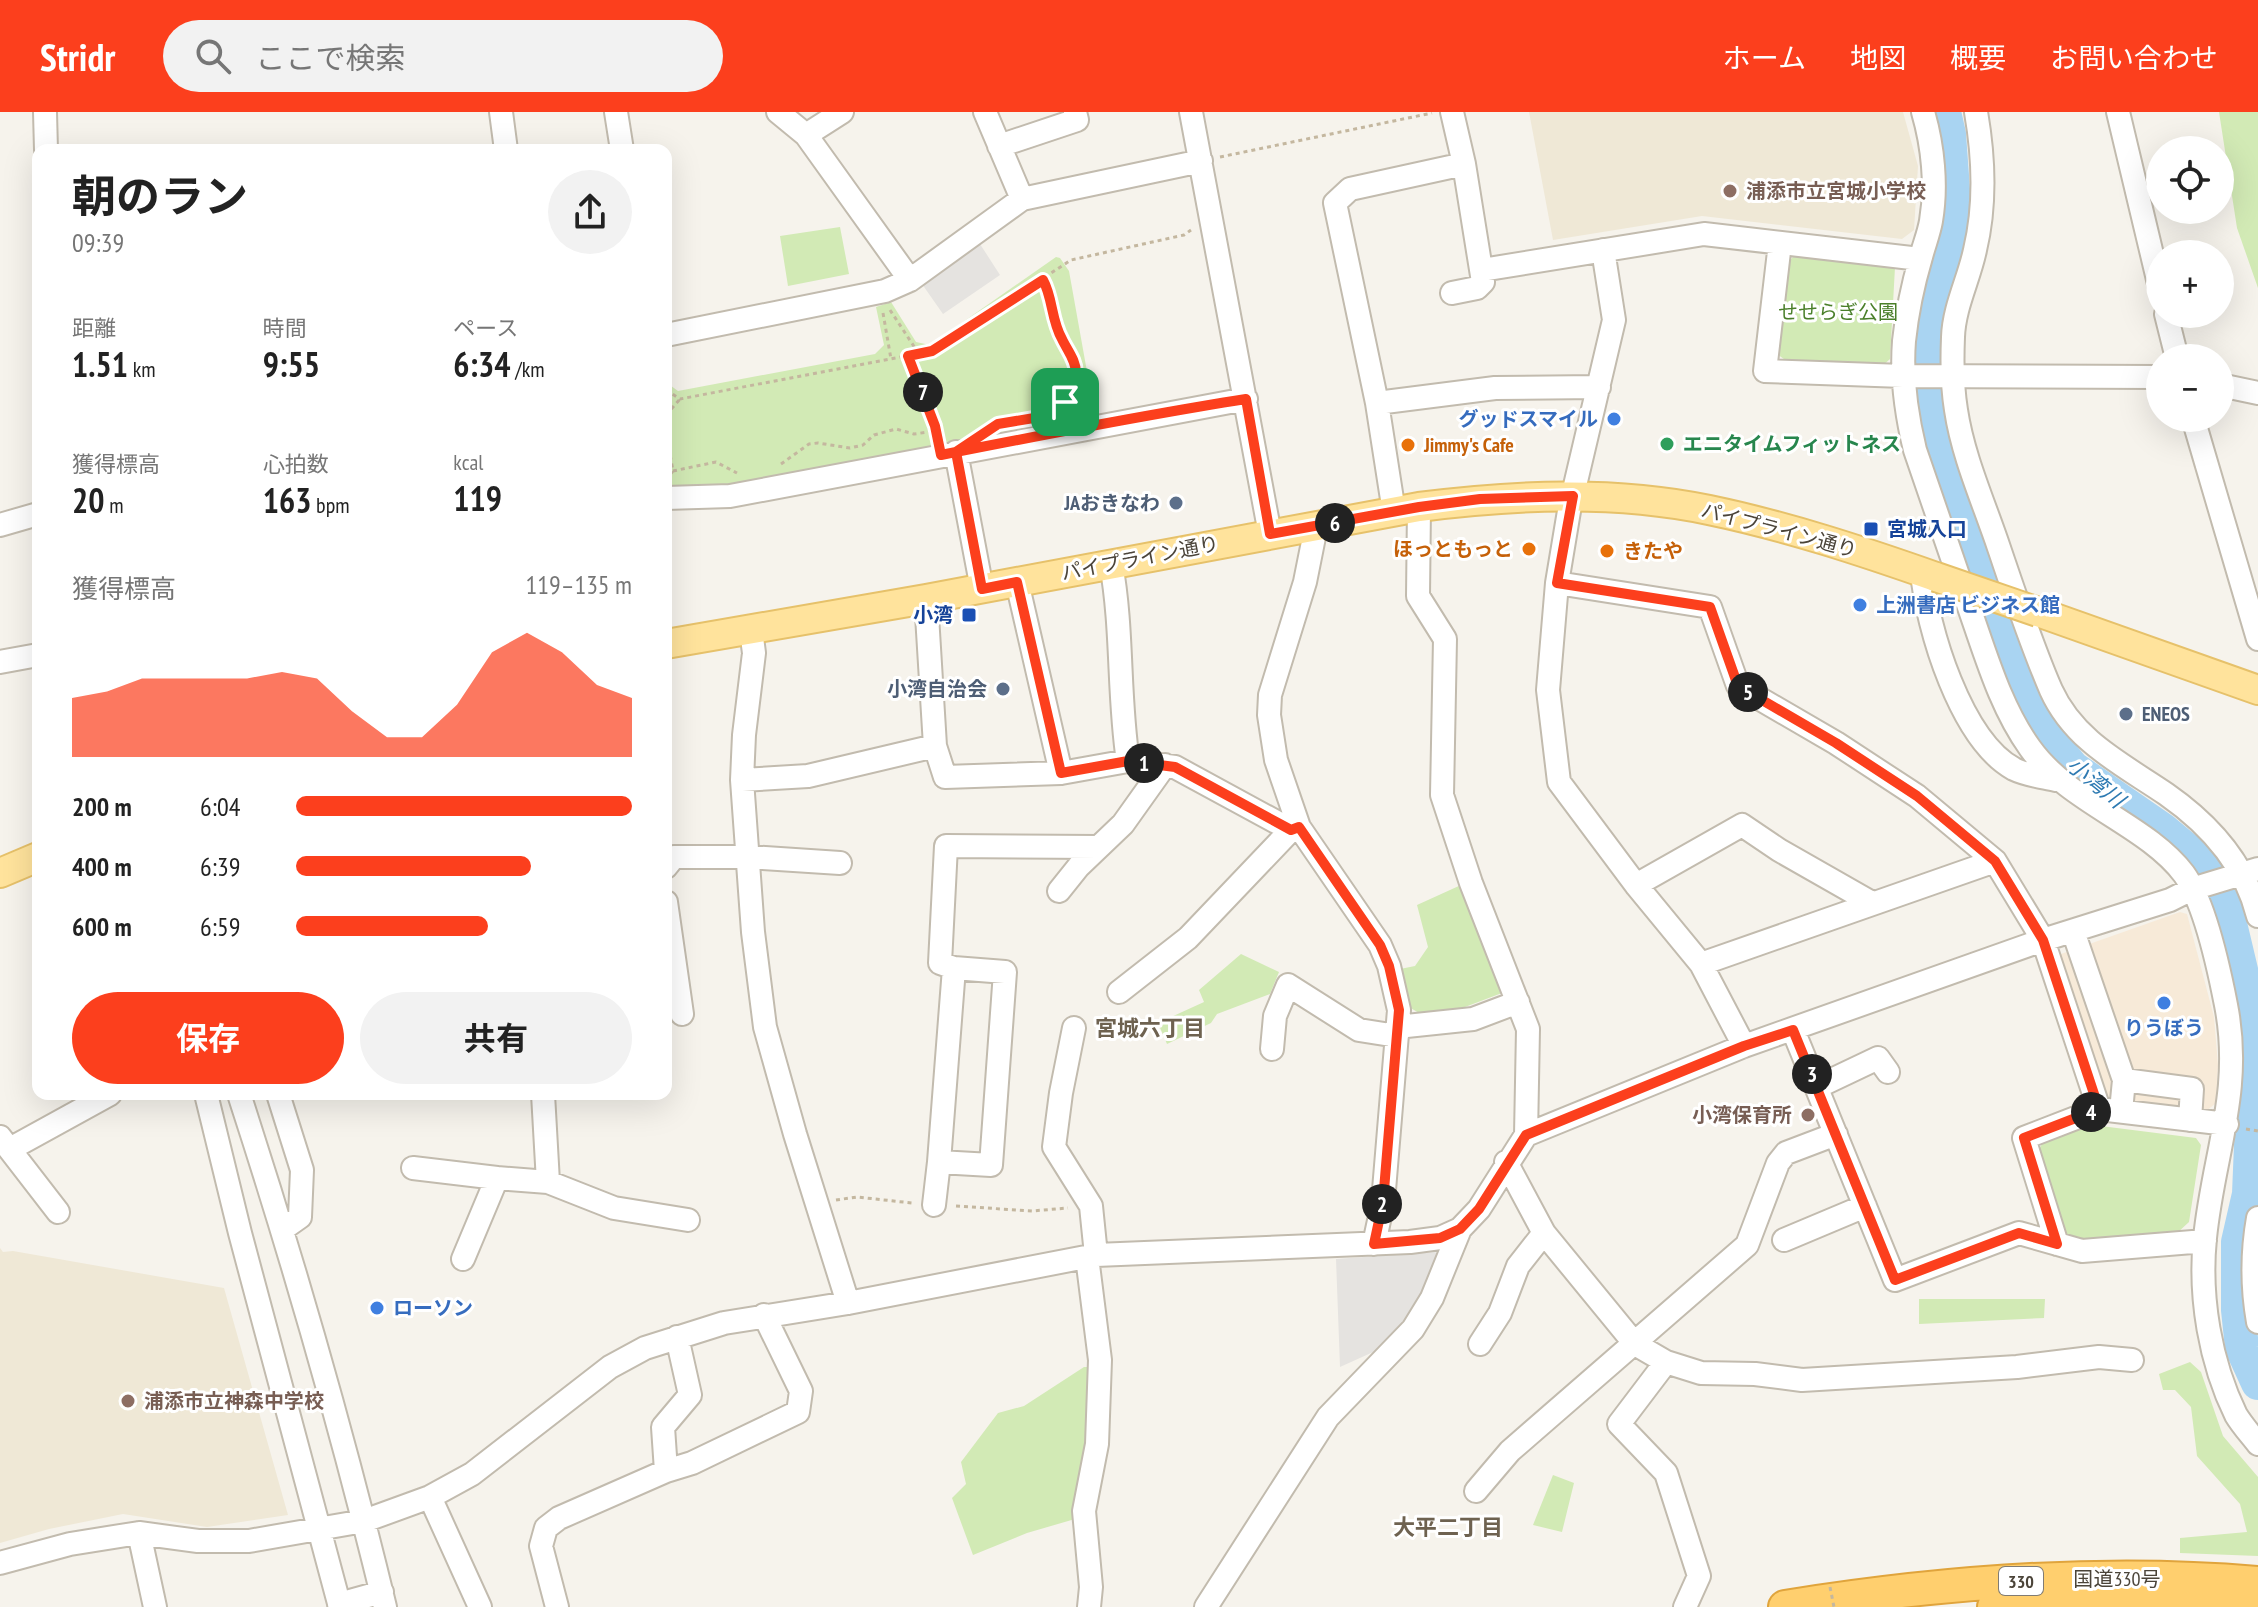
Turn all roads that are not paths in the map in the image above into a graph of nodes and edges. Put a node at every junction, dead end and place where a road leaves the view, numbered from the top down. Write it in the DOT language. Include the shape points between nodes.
graph roads {
  1 [pos="45,112"];
  2 [pos="501,112"];
  3 [pos="616,112"];
  4 [pos="778,112"];
  5 [pos="842,112"];
  6 [pos="985,112"];
  7 [pos="1075,112"];
  8 [pos="1191,112"];
  9 [pos="1452,112"];
  10 [pos="1923,112"];
  11 [pos="1976,112"];
  12 [pos="2118,112"];
  13 [pos="806,135"];
  14 [pos="46,144"];
  15 [pos="505,144"];
  16 [pos="621,144"];
  17 [pos="999,146"];
  18 [pos="1201,161"];
  19 [pos="1464,164"];
  20 [pos="1022,199"];
  21 [pos="2149,240"];
  22 [pos="1780,243"];
  23 [pos="1603,250"];
  24 [pos="1920,259"];
  25 [pos="1482,270"];
  26 [pos="910,280"];
  27 [pos="1452,293"];
  28 [pos="672,334"];
  29 [pos="1953,374"];
  30 [pos="1903,376"];
  31 [pos="2146,377"];
  32 [pos="1599,387"];
  33 [pos="2234,388"];
  34 [pos="2258,393"];
  35 [pos="1246,399"];
  36 [pos="1377,403"];
  37 [pos="2197,432"];
  38 [pos="948,453"];
  39 [pos="1573,496"];
  40 [pos="672,498"];
  41 [pos="1407,509"];
  42 [pos="32,516"];
  43 [pos="0,525"];
  44 [pos="1316,527"];
  45 [pos="1270,534"];
  46 [pos="1111,564"];
  47 [pos="1929,574"];
  48 [pos="1017,582"];
  49 [pos="1557,583"];
  50 [pos="982,589"];
  51 [pos="926,599"];
  52 [pos="751,630"];
  53 [pos="2258,639"];
  54 [pos="672,643"];
  55 [pos="32,656"];
  56 [pos="0,662"];
  57 [pos="2258,690"];
  58 [pos="935,746"];
  59 [pos="1128,761"];
  60 [pos="1165,765"];
  61 [pos="1061,773"];
  62 [pos="742,780"];
  63 [pos="2062,782"];
  64 [pos="1295,828"];
  65 [pos="1099,847"];
  66 [pos="749,857"];
  67 [pos="32,860"];
  68 [pos="672,860"];
  69 [pos="1995,861"];
  70 [pos="840,863"];
  71 [pos="2250,871"];
  72 [pos="0,873"];
  73 [pos="1636,885"];
  74 [pos="2192,889"];
  75 [pos="1059,891"];
  76 [pos="1872,903"];
  77 [pos="2258,916"];
  78 [pos="2073,931"];
  79 [pos="2043,940"];
  80 [pos="672,944"];
  81 [pos="1701,964"];
  82 [pos="954,968"];
  83 [pos="1119,992"];
  84 [pos="1518,1002"];
  85 [pos="682,1014"];
  86 [pos="1074,1028"];
  87 [pos="1793,1030"];
  88 [pos="1397,1032"];
  89 [pos="1744,1046"];
  90 [pos="1272,1049"];
  91 [pos="1888,1072"];
  92 [pos="2124,1080"];
  93 [pos="1817,1087"];
  94 [pos="97,1100"];
  95 [pos="208,1100"];
  96 [pos="241,1100"];
  97 [pos="280,1100"];
  98 [pos="543,1100"];
  99 [pos="2110,1110"];
  100 [pos="2190,1120"];
  101 [pos="2227,1124"];
  102 [pos="1836,1134"];
  103 [pos="1526,1135"];
  104 [pos="5,1143"];
  105 [pos="939,1162"];
  106 [pos="1506,1162"];
  107 [pos="413,1168"];
  108 [pos="497,1178"];
  109 [pos="548,1182"];
  110 [pos="934,1205"];
  111 [pos="1865,1206"];
  112 [pos="58,1212"];
  113 [pos="2258,1218"];
  114 [pos="688,1220"];
  115 [pos="283,1229"];
  116 [pos="1460,1229"];
  117 [pos="1544,1233"];
  118 [pos="1784,1240"];
  119 [pos="2205,1241"];
  120 [pos="1374,1244"];
  121 [pos="2057,1244"];
  122 [pos="1091,1256"];
  123 [pos="463,1259"];
  124 [pos="848,1303"];
  125 [pos="764,1315"];
  126 [pos="2258,1322"];
  127 [pos="677,1337"];
  128 [pos="1480,1344"];
  129 [pos="1635,1344"];
  130 [pos="2132,1360"];
  131 [pos="1666,1362"];
  132 [pos="2248,1415"];
  133 [pos="2258,1444"];
  134 [pos="666,1471"];
  135 [pos="1476,1491"];
  136 [pos="430,1497"];
  137 [pos="364,1521"];
  138 [pos="319,1528"];
  139 [pos="139,1533"];
  140 [pos="0,1563"];
  141 [pos="2258,1583"];
  142 [pos="384,1600"];
  143 [pos="339,1606"];
  144 [pos="155,1607"];
  145 [pos="480,1607"];
  146 [pos="557,1607"];
  147 [pos="1089,1607"];
  148 [pos="1206,1607"];
  149 [pos="1685,1607"];
  150 [pos="1785,1607"];
  151 [pos="1994,1607"];
  152 [pos="2250,1607"];
  1 -- 14 [label="street"];
  2 -- 15 [label="street"];
  3 -- 16 [label="street"];
  4 -- 13 [label="street"];
  5 -- 13 [label="street"];
  6 -- 17 [label="street"];
  7 -- 17 [label="street" via="1077,120"];
  8 -- 18 [label="street"];
  9 -- 19 [label="street"];
  10 -- 24 [label="street" via="1933,158 1933,190"];
  11 -- 29 [label="street" via="1982,215 1958,305"];
  12 -- 21 [label="street"];
  13 -- 26 [label="street"];
  17 -- 20 [label="street"];
  18 -- 20 [label="street"];
  18 -- 35 [label="street"];
  19 -- 25 [label="street"];
  19 -- 36 [label="street" via="1350,189 1335,203"];
  20 -- 26 [label="street"];
  22 -- 23 [label="street" via="1704,234"];
  22 -- 24 [label="street"];
  22 -- 30 [label="street" via="1765,371"];
  23 -- 25 [label="street"];
  23 -- 32 [label="street" via="1614,320"];
  24 -- 30 [label="street"];
  25 -- 27 [label="street" via="1483,282 1477,288"];
  26 -- 28 [label="street" via="882,291"];
  29 -- 30 [label="street"];
  29 -- 31 [label="street"];
  29 -- 71 [label="street" via="1962,439 2043,669 2066,717 2097,748 2194,816"];
  30 -- 63 [label="street" via="1915,450 1999,693 2030,749"];
  32 -- 36 [label="street" via="1495,388"];
  32 -- 39 [label="street"];
  33 -- 34 [label="street"];
  35 -- 38 [label="street"];
  35 -- 45 [label="street"];
  36 -- 41 [label="street"];
  37 -- 53 [label="street"];
  38 -- 40 [label="street" via="730,496"];
  38 -- 50 [label="street"];
  39 -- 41 [label="main road, パイプライン通り" via="1480,499"];
  39 -- 47 [label="main road, パイプライン通り" via="1707,509"];
  39 -- 49 [label="street"];
  41 -- 44 [label="main road, パイプライン通り"];
  41 -- 84 [label="street" via="1418,596 1445,639 1442,795"];
  42 -- 43 [label="street"];
  44 -- 45 [label="main road, パイプライン通り"];
  44 -- 64 [label="street" via="1270,695 1276,760"];
  45 -- 46 [label="main road, パイプライン通り"];
  46 -- 48 [label="main road, パイプライン通り"];
  46 -- 59 [label="street"];
  47 -- 57 [label="main road, パイプライン通り, bridge"];
  47 -- 63 [label="street" via="1924,599 1962,709 2014,769"];
  48 -- 50 [label="main road, パイプライン通り"];
  48 -- 61 [label="street"];
  49 -- 69 [label="street" via="1710,607 1738,686 1917,796"];
  49 -- 73 [label="street" via="1548,690 1559,782"];
  50 -- 51 [label="main road, パイプライン通り"];
  51 -- 52 [label="main road, パイプライン通り"];
  51 -- 58 [label="street"];
  52 -- 54 [label="main road, パイプライン通り"];
  52 -- 62 [label="street" via="754,653"];
  55 -- 56 [label="street"];
  58 -- 61 [label="street" via="945,777"];
  58 -- 62 [label="street" via="808,776"];
  59 -- 60 [label="street"];
  59 -- 61 [label="street"];
  60 -- 64 [label="street"];
  60 -- 65 [label="street" via="1123,824"];
  62 -- 66 [label="street"];
  63 -- 74 [label="street" via="2163,852"];
  64 -- 83 [label="street" via="1188,938"];
  64 -- 88 [label="street" via="1380,945 1399,1010"];
  65 -- 75 [label="street"];
  65 -- 82 [label="street" via="946,846 940,963"];
  66 -- 68 [label="street"];
  66 -- 70 [label="street"];
  66 -- 124 [label="street" via="765,1027"];
  67 -- 72 [label="main road"];
  69 -- 76 [label="street"];
  69 -- 79 [label="street"];
  71 -- 74 [label="street"];
  71 -- 77 [label="street"];
  73 -- 76 [label="street" via="1742,825"];
  73 -- 81 [label="street"];
  74 -- 78 [label="street"];
  74 -- 101 [label="street" via="2226,1005 2233,1071"];
  76 -- 81 [label="street"];
  78 -- 79 [label="street"];
  78 -- 92 [label="street"];
  79 -- 87 [label="street"];
  79 -- 99 [label="street"];
  80 -- 85 [label="street"];
  81 -- 89 [label="street"];
  82 -- 105 [label="street"];
  82 -- 105 [label="street" via="1005,972 991,1165"];
  84 -- 88 [label="street" via="1473,1019"];
  84 -- 103 [label="street" via="1528,1029"];
  86 -- 122 [label="street" via="1054,1147 1091,1206"];
  87 -- 89 [label="street"];
  87 -- 93 [label="street"];
  88 -- 90 [label="street" via="1359,1030 1288,985 1275,1016"];
  88 -- 120 [label="street" via="1383,1202"];
  89 -- 103 [label="street"];
  91 -- 93 [label="street" via="1878,1058"];
  92 -- 99 [label="street"];
  92 -- 100 [label="street" via="2192,1089"];
  93 -- 102 [label="street"];
  94 -- 104 [label="street"];
  95 -- 138 [label="street"];
  96 -- 115 [label="street"];
  97 -- 115 [label="street" via="302,1170 300,1217"];
  98 -- 109 [label="street"];
  99 -- 100 [label="street"];
  99 -- 121 [label="street" via="2024,1138"];
  100 -- 101 [label="street"];
  101 -- 119 [label="street"];
  102 -- 111 [label="street"];
  102 -- 129 [label="street" via="1786,1153 1747,1245"];
  103 -- 106 [label="street"];
  104 -- 112 [label="street"];
  105 -- 110 [label="street"];
  106 -- 116 [label="street" via="1479,1209"];
  106 -- 117 [label="street"];
  107 -- 108 [label="street"];
  108 -- 109 [label="street"];
  108 -- 123 [label="street"];
  109 -- 114 [label="street" via="614,1208"];
  111 -- 118 [label="street"];
  111 -- 121 [label="street" via="1895,1280 2019,1233"];
  113 -- 126 [label="street" via="2253,1295"];
  115 -- 137 [label="street"];
  116 -- 120 [label="street" via="1440,1238"];
  116 -- 148 [label="street" via="1432,1298 1413,1329 1328,1417"];
  117 -- 128 [label="street" via="1518,1266 1500,1313"];
  117 -- 129 [label="street"];
  119 -- 121 [label="street" via="2082,1251"];
  119 -- 132 [label="street" via="2205,1307 2216,1365"];
  120 -- 122 [label="street"];
  122 -- 124 [label="street"];
  122 -- 147 [label="street" via="1100,1360 1097,1444 1084,1511"];
  124 -- 125 [label="street"];
  125 -- 127 [label="street"];
  125 -- 134 [label="street" via="801,1391 798,1412"];
  127 -- 134 [label="street" via="690,1395 663,1427"];
  127 -- 136 [label="street" via="610,1367 472,1474"];
  129 -- 131 [label="street"];
  129 -- 135 [label="street" via="1510,1451"];
  130 -- 131 [label="street" via="2099,1357 1802,1380 1701,1373"];
  131 -- 149 [label="street" via="1619,1424 1666,1473 1699,1576"];
  132 -- 133 [label="street"];
  134 -- 146 [label="street" via="546,1528 541,1546"];
  136 -- 137 [label="street"];
  136 -- 145 [label="street"];
  137 -- 138 [label="street"];
  137 -- 142 [label="street"];
  138 -- 139 [label="street" via="249,1541"];
  138 -- 143 [label="street"];
  139 -- 140 [label="street"];
  139 -- 144 [label="street"];
  141 -- 150 [label="highway, 国道330号 / 330" via="2104,1577 1982,1582"];
  142 -- 143 [label="street"];
  151 -- 152 [label="highway, 国道330号 / 330" via="2172,1602"];
}
